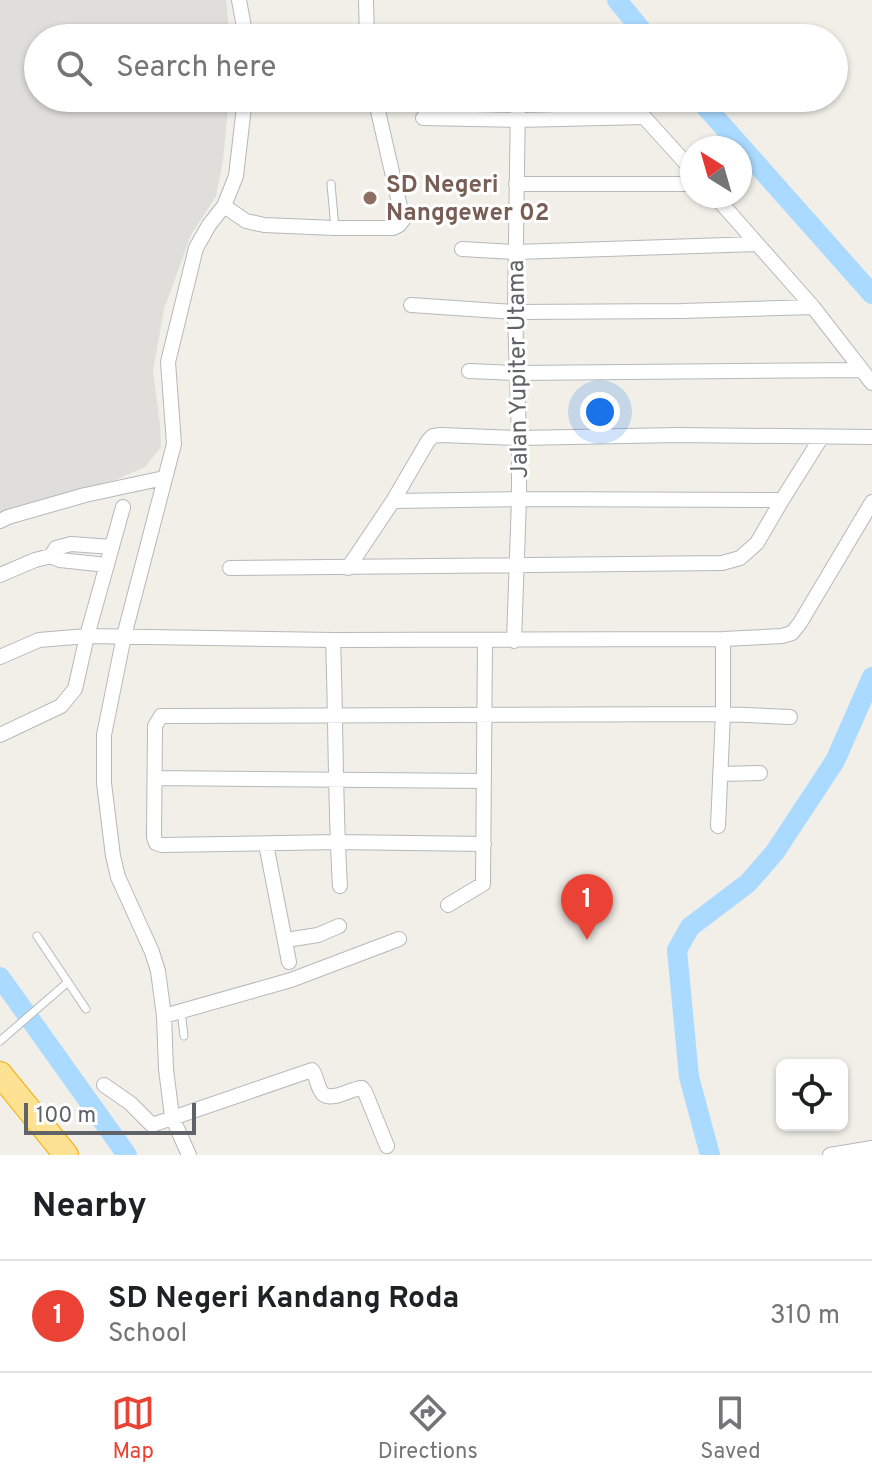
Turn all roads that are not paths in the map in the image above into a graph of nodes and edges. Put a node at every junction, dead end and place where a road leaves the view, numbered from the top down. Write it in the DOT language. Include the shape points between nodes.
graph roads {
  1 [pos="240,0"];
  2 [pos="366,0"];
  3 [pos="244,24"];
  4 [pos="367,24"];
  5 [pos="243,112"];
  6 [pos="378,112"];
  7 [pos="518,112"];
  8 [pos="423,118"];
  9 [pos="518,120"];
  10 [pos="680,157"];
  11 [pos="331,184"];
  12 [pos="516,184"];
  13 [pos="680,184"];
  14 [pos="224,206"];
  15 [pos="726,208"];
  16 [pos="335,228"];
  17 [pos="757,244"];
  18 [pos="462,249"];
  19 [pos="516,252"];
  20 [pos="411,305"];
  21 [pos="813,307"];
  22 [pos="515,312"];
  23 [pos="861,370"];
  24 [pos="469,371"];
  25 [pos="517,373"];
  26 [pos="872,383"];
  27 [pos="872,437"];
  28 [pos="519,438"];
  29 [pos="821,438"];
  30 [pos="164,478"];
  31 [pos="519,499"];
  32 [pos="782,500"];
  33 [pos="393,501"];
  34 [pos="872,502"];
  35 [pos="123,507"];
  36 [pos="0,521"];
  37 [pos="112,547"];
  38 [pos="51,556"];
  39 [pos="516,564"];
  40 [pos="107,565"];
  41 [pos="230,568"];
  42 [pos="348,568"];
  43 [pos="0,575"];
  44 [pos="87,636"];
  45 [pos="124,636"];
  46 [pos="723,639"];
  47 [pos="333,640"];
  48 [pos="485,640"];
  49 [pos="514,641"];
  50 [pos="0,657"];
  51 [pos="486,714"];
  52 [pos="723,714"];
  53 [pos="336,716"];
  54 [pos="790,717"];
  55 [pos="0,735"];
  56 [pos="760,773"];
  57 [pos="720,774"];
  58 [pos="155,778"];
  59 [pos="338,780"];
  60 [pos="484,781"];
  61 [pos="718,826"];
  62 [pos="337,842"];
  63 [pos="266,844"];
  64 [pos="484,844"];
  65 [pos="340,886"];
  66 [pos="448,905"];
  67 [pos="339,926"];
  68 [pos="37,936"];
  69 [pos="399,939"];
  70 [pos="286,940"];
  71 [pos="289,962"];
  72 [pos="68,982"];
  73 [pos="86,1009"];
  74 [pos="181,1011"];
  75 [pos="164,1016"];
  76 [pos="184,1036"];
  77 [pos="0,1041"];
  78 [pos="0,1074"];
  79 [pos="104,1085"];
  80 [pos="0,1096"];
  81 [pos="172,1117"];
  82 [pos="387,1146"];
  83 [pos="872,1148"];
  84 [pos="49,1155"];
  85 [pos="66,1155"];
  86 [pos="189,1155"];
  87 [pos="830,1155"];
  1 -- 3 [label="street"];
  2 -- 4 [label="street"];
  5 -- 14 [label="street" via="236,176"];
  6 -- 16 [label="street" via="403,220 393,228"];
  7 -- 9 [label="street, Jalan Yupiter Utama"];
  8 -- 9 [label="street"];
  9 -- 10 [label="street" via="644,117"];
  9 -- 12 [label="street, Jalan Yupiter Utama"];
  11 -- 16 [label="lane"];
  12 -- 13 [label="street"];
  12 -- 19 [label="street, Jalan Yupiter Utama"];
  14 -- 16 [label="street" via="246,221 264,225"];
  14 -- 30 [label="street" via="196,248 168,362 174,444"];
  15 -- 17 [label="street"];
  17 -- 19 [label="street"];
  17 -- 21 [label="street"];
  18 -- 19 [label="street"];
  19 -- 22 [label="street, Jalan Yupiter Utama"];
  20 -- 22 [label="street"];
  21 -- 22 [label="street"];
  21 -- 23 [label="street"];
  22 -- 25 [label="street, Jalan Yupiter Utama"];
  23 -- 25 [label="street"];
  23 -- 26 [label="street"];
  24 -- 25 [label="street"];
  25 -- 28 [label="street, Jalan Yupiter Utama"];
  27 -- 29 [label="street"];
  28 -- 29 [label="street"];
  28 -- 31 [label="street, Jalan Yupiter Utama"];
  28 -- 33 [label="street" via="433,436"];
  29 -- 32 [label="street"];
  30 -- 36 [label="street"];
  30 -- 45 [label="street"];
  31 -- 32 [label="street"];
  31 -- 33 [label="street"];
  31 -- 39 [label="street, Jalan Yupiter Utama"];
  32 -- 39 [label="street" via="757,543 740,558 722,563"];
  33 -- 42 [label="street"];
  34 -- 46 [label="street" via="792,633"];
  35 -- 37 [label="street"];
  37 -- 38 [label="street" via="71,544 56,548"];
  37 -- 40 [label="street"];
  38 -- 40 [label="street"];
  38 -- 43 [label="street"];
  39 -- 42 [label="street"];
  39 -- 49 [label="street, Jalan Yupiter Utama"];
  40 -- 44 [label="street"];
  41 -- 42 [label="street"];
  44 -- 45 [label="street"];
  44 -- 50 [label="street" via="39,640"];
  44 -- 55 [label="street" via="71,695 61,706"];
  45 -- 47 [label="street"];
  45 -- 75 [label="street" via="104,735 104,783 118,877 152,952"];
  46 -- 49 [label="street"];
  46 -- 52 [label="street"];
  47 -- 48 [label="street"];
  47 -- 53 [label="street"];
  48 -- 49 [label="street"];
  48 -- 51 [label="street"];
  51 -- 52 [label="street"];
  51 -- 53 [label="street"];
  51 -- 60 [label="street"];
  52 -- 54 [label="street"];
  52 -- 57 [label="street"];
  53 -- 58 [label="street" via="161,716 155,726"];
  53 -- 59 [label="street"];
  56 -- 57 [label="street"];
  57 -- 61 [label="street"];
  58 -- 59 [label="street"];
  58 -- 63 [label="street" via="156,843"];
  59 -- 60 [label="street"];
  59 -- 62 [label="street"];
  60 -- 64 [label="street"];
  62 -- 63 [label="street"];
  62 -- 64 [label="street"];
  62 -- 65 [label="street"];
  63 -- 70 [label="street"];
  64 -- 66 [label="street" via="483,884"];
  67 -- 70 [label="street"];
  68 -- 72 [label="lane"];
  69 -- 74 [label="street" via="306,975"];
  70 -- 71 [label="street"];
  72 -- 73 [label="lane"];
  72 -- 77 [label="lane"];
  74 -- 75 [label="street"];
  74 -- 76 [label="lane"];
  75 -- 81 [label="street"];
  78 -- 85 [label="highway"];
  79 -- 81 [label="street" via="151,1124"];
  80 -- 84 [label="highway"];
  81 -- 82 [label="street" via="312,1070 325,1095 362,1088"];
  81 -- 86 [label="street"];
  83 -- 87 [label="street"];
}
